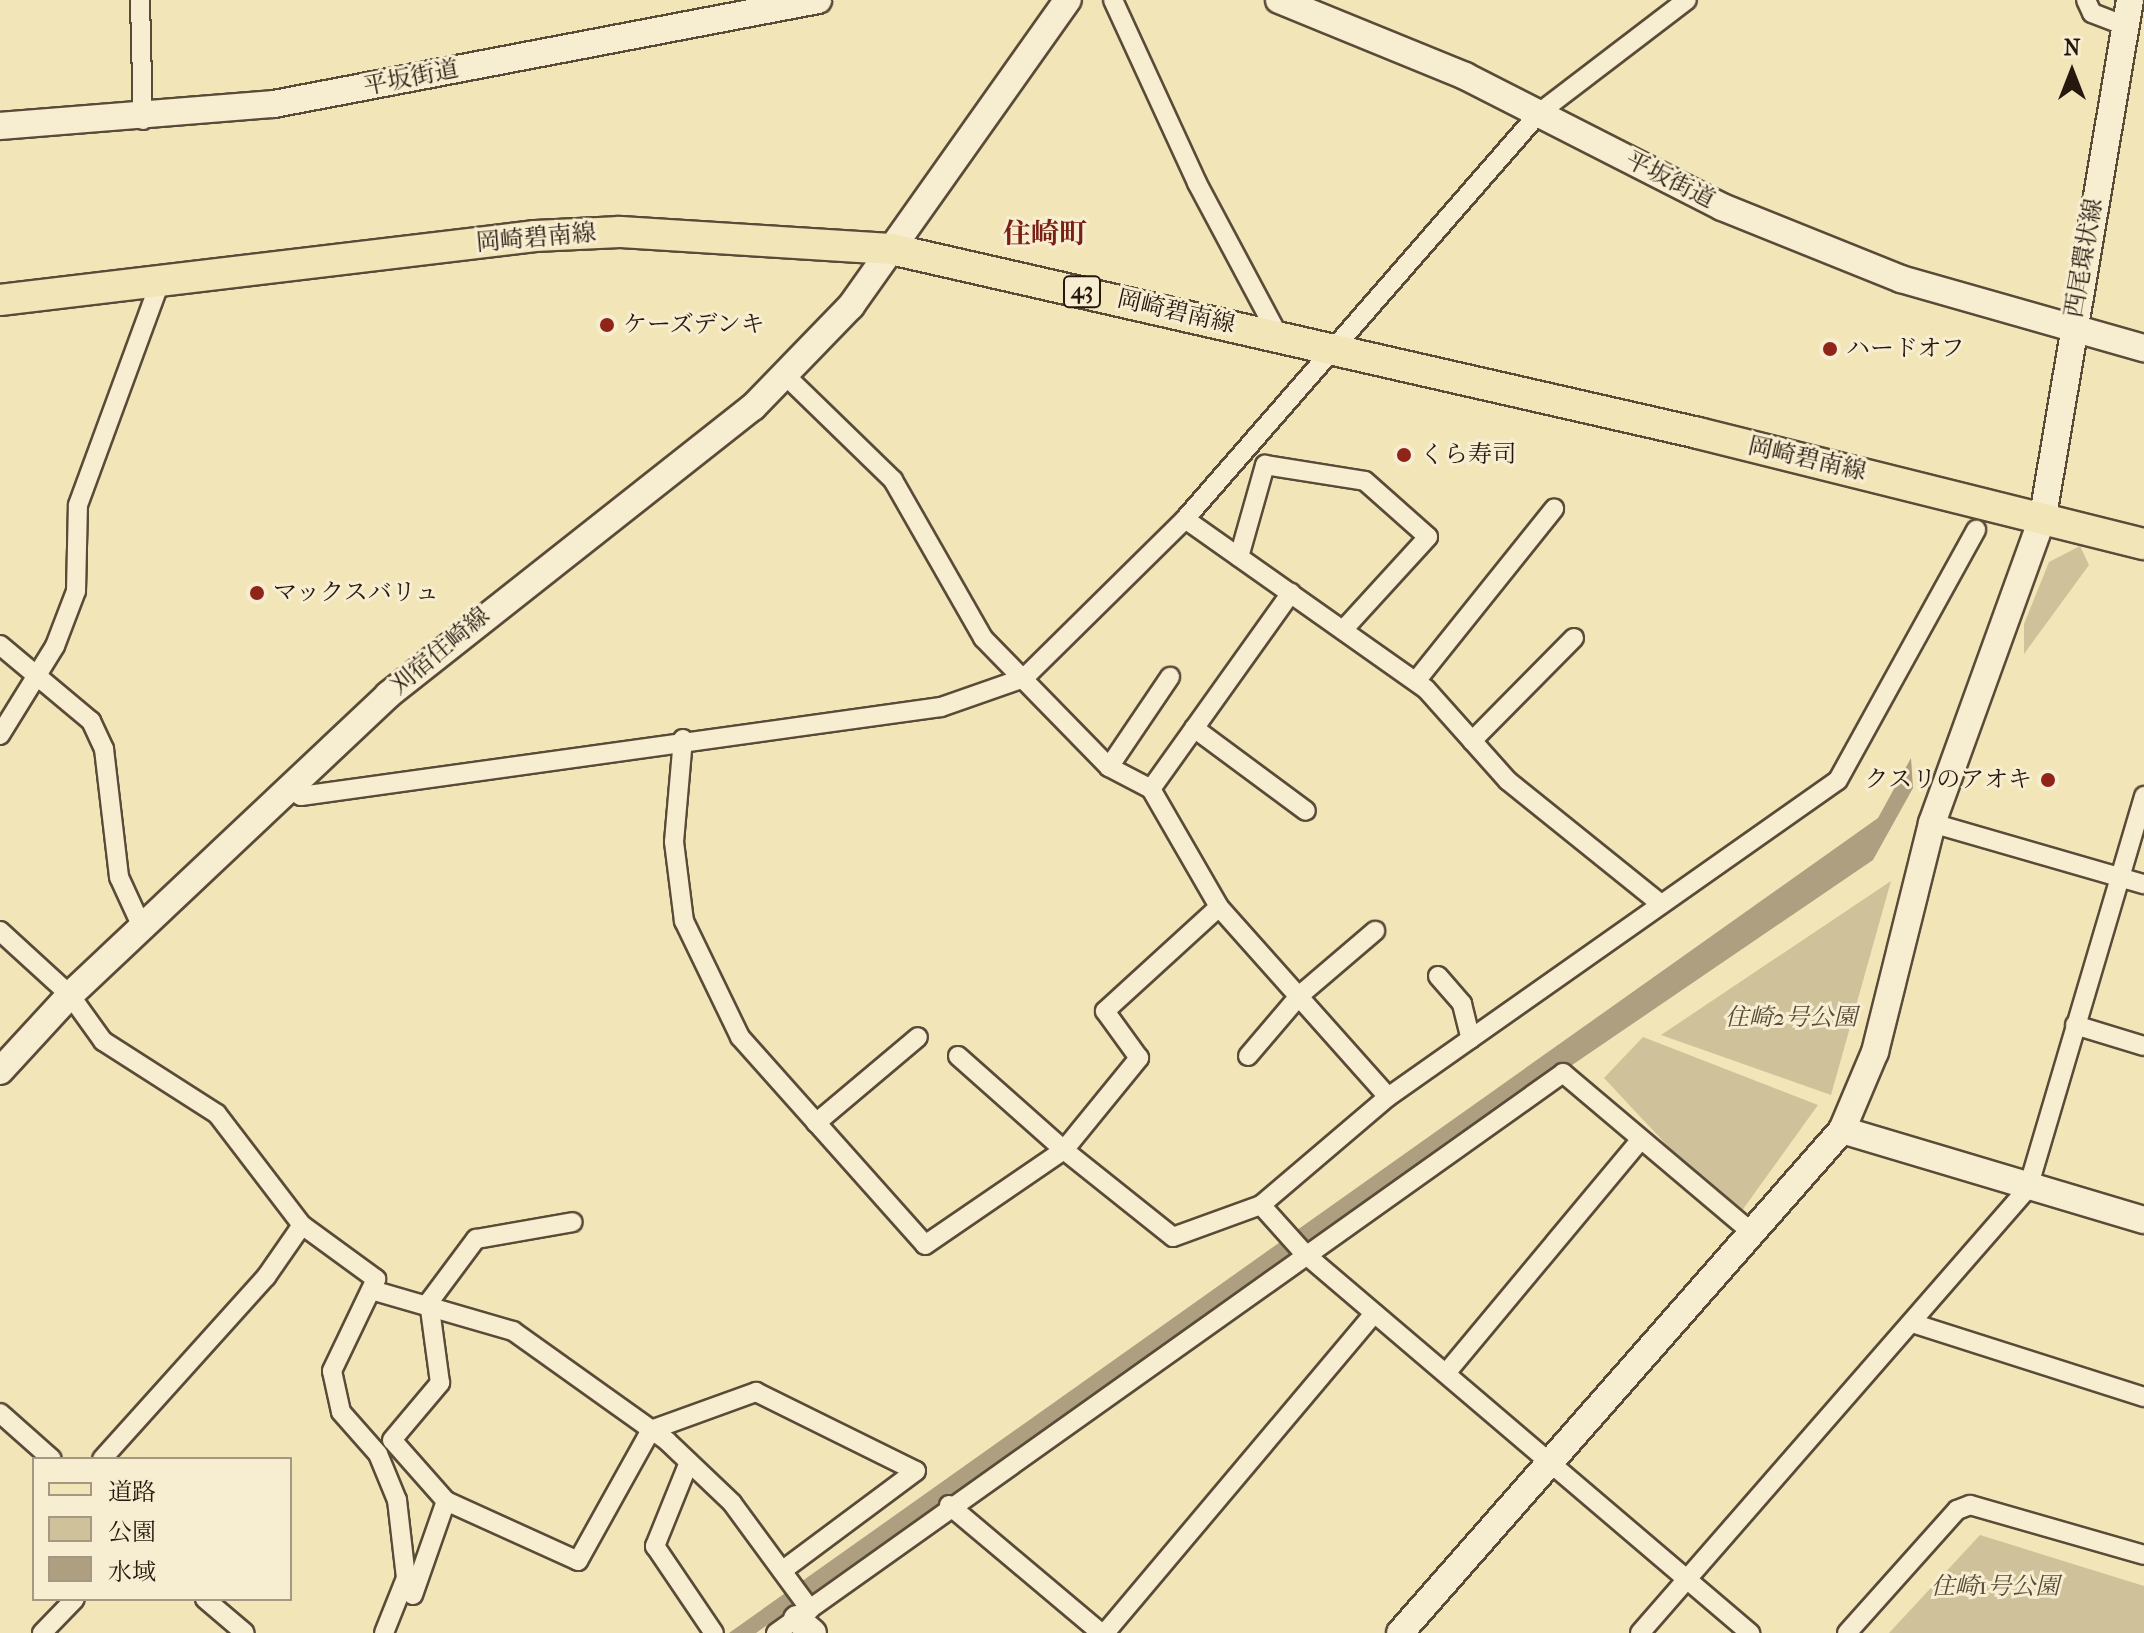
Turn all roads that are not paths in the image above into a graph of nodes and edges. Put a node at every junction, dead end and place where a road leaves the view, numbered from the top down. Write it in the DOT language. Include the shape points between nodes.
graph roads {
  1 [pos="140,0"];
  2 [pos="818,0"];
  3 [pos="1068,0"];
  4 [pos="1113,0"];
  5 [pos="1279,0"];
  6 [pos="1687,0"];
  7 [pos="2086,0"];
  8 [pos="2126,12"];
  9 [pos="1539,113"];
  10 [pos="143,120"];
  11 [pos="0,126"];
  12 [pos="891,249"];
  13 [pos="161,279"];
  14 [pos="0,300"];
  15 [pos="2072,332"];
  16 [pos="1278,335"];
  17 [pos="1329,348"];
  18 [pos="2144,348"];
  19 [pos="785,375"];
  20 [pos="1255,436"];
  21 [pos="1265,465"];
  22 [pos="1554,509"];
  23 [pos="2043,516"];
  24 [pos="1185,519"];
  25 [pos="1976,530"];
  26 [pos="2144,544"];
  27 [pos="1239,557"];
  28 [pos="1291,593"];
  29 [pos="1343,630"];
  30 [pos="1574,638"];
  31 [pos="0,645"];
  32 [pos="37,676"];
  33 [pos="1170,677"];
  34 [pos="1024,678"];
  35 [pos="1416,681"];
  36 [pos="1194,728"];
  37 [pos="0,735"];
  38 [pos="683,739"];
  39 [pos="1472,741"];
  40 [pos="1109,767"];
  41 [pos="291,789"];
  42 [pos="1151,789"];
  43 [pos="2144,796"];
  44 [pos="1306,811"];
  45 [pos="1932,823"];
  46 [pos="2119,877"];
  47 [pos="2144,884"];
  48 [pos="1661,904"];
  49 [pos="1219,907"];
  50 [pos="142,927"];
  51 [pos="0,931"];
  52 [pos="1375,931"];
  53 [pos="1438,976"];
  54 [pos="70,995"];
  55 [pos="1300,995"];
  56 [pos="2075,1025"];
  57 [pos="918,1037"];
  58 [pos="1471,1039"];
  59 [pos="2144,1046"];
  60 [pos="958,1056"];
  61 [pos="1248,1056"];
  62 [pos="0,1071"];
  63 [pos="1388,1097"];
  64 [pos="816,1123"];
  65 [pos="1842,1130"];
  66 [pos="1641,1139"];
  67 [pos="1064,1150"];
  68 [pos="2028,1188"];
  69 [pos="1261,1205"];
  70 [pos="2144,1220"];
  71 [pos="573,1222"];
  72 [pos="302,1225"];
  73 [pos="1750,1231"];
  74 [pos="1305,1254"];
  75 [pos="375,1291"];
  76 [pos="429,1302"];
  77 [pos="1374,1313"];
  78 [pos="1912,1323"];
  79 [pos="1447,1372"];
  80 [pos="2144,1397"];
  81 [pos="0,1413"];
  82 [pos="651,1430"];
  83 [pos="50,1457"];
  84 [pos="104,1457"];
  85 [pos="1555,1460"];
  86 [pos="689,1462"];
  87 [pos="446,1501"];
  88 [pos="949,1505"];
  89 [pos="2144,1555"];
  90 [pos="782,1571"];
  91 [pos="1684,1581"];
  92 [pos="413,1595"];
  93 [pos="73,1601"];
  94 [pos="207,1601"];
  95 [pos="799,1623"];
  96 [pos="42,1633"];
  97 [pos="245,1633"];
  98 [pos="384,1633"];
  99 [pos="714,1633"];
  100 [pos="1103,1633"];
  101 [pos="1400,1633"];
  102 [pos="1640,1633"];
  103 [pos="1750,1633"];
  104 [pos="1847,1633"];
  1 -- 10 [label="street"];
  2 -- 10 [label="street, 平坂街道" via="274,104"];
  3 -- 12 [label="street, 刈宿住崎線"];
  4 -- 16 [label="street" via="1197,183"];
  5 -- 9 [label="street, 平坂街道"];
  6 -- 9 [label="street"];
  7 -- 8 [label="street" via="2092,13"];
  8 -- 15 [label="street, 西尾環状線"];
  9 -- 15 [label="street, 平坂街道" via="1722,207 1901,279"];
  9 -- 17 [label="street"];
  10 -- 11 [label="street, 平坂街道"];
  12 -- 13 [label="main road, 岡崎碧南線 / 43" via="620,232"];
  12 -- 16 [label="main road, 岡崎碧南線 / 43"];
  12 -- 19 [label="street, 刈宿住崎線" via="851,306"];
  13 -- 14 [label="main road, 岡崎碧南線 / 43"];
  13 -- 32 [label="street" via="78,505 76,591"];
  15 -- 18 [label="street, 平坂街道"];
  15 -- 23 [label="street, 西尾環状線"];
  16 -- 17 [label="main road, 岡崎碧南線 / 43"];
  17 -- 20 [label="street"];
  17 -- 23 [label="main road, 岡崎碧南線 / 43"];
  19 -- 34 [label="street" via="893,480 983,638"];
  19 -- 41 [label="street, 刈宿住崎線" via="644,500 452,638"];
  20 -- 21 [label="street"];
  20 -- 24 [label="street"];
  21 -- 27 [label="street"];
  21 -- 29 [label="street" via="1365,481 1428,537"];
  22 -- 35 [label="street"];
  23 -- 26 [label="main road, 岡崎碧南線 / 43"];
  23 -- 45 [label="street, 西尾環状線"];
  24 -- 27 [label="street"];
  24 -- 34 [label="street"];
  25 -- 48 [label="street" via="1838,780"];
  27 -- 28 [label="street"];
  28 -- 29 [label="street"];
  28 -- 36 [label="street"];
  29 -- 35 [label="street"];
  30 -- 39 [label="street"];
  31 -- 32 [label="street"];
  32 -- 37 [label="street"];
  32 -- 50 [label="street" via="83,710 104,749 119,877"];
  33 -- 40 [label="street"];
  34 -- 38 [label="street" via="941,707"];
  34 -- 40 [label="street"];
  35 -- 39 [label="street"];
  36 -- 42 [label="street"];
  36 -- 44 [label="street"];
  38 -- 41 [label="street" via="301,796"];
  38 -- 64 [label="street" via="674,842 684,921 740,1037"];
  39 -- 48 [label="street" via="1508,781"];
  40 -- 42 [label="street"];
  41 -- 50 [label="street, 刈宿住崎線"];
  42 -- 49 [label="street"];
  43 -- 46 [label="street"];
  45 -- 46 [label="street"];
  45 -- 65 [label="street, 西尾環状線" via="1875,1052"];
  46 -- 47 [label="street"];
  46 -- 56 [label="street"];
  48 -- 58 [label="street"];
  49 -- 55 [label="street"];
  49 -- 67 [label="street" via="1105,1011 1139,1058"];
  50 -- 54 [label="street, 刈宿住崎線"];
  51 -- 54 [label="street"];
  52 -- 55 [label="street"];
  53 -- 58 [label="street" via="1462,1004"];
  54 -- 62 [label="street, 刈宿住崎線"];
  54 -- 72 [label="street" via="103,1041 217,1114"];
  55 -- 61 [label="street"];
  55 -- 63 [label="street"];
  56 -- 59 [label="street"];
  56 -- 68 [label="street"];
  57 -- 64 [label="street"];
  58 -- 63 [label="street"];
  60 -- 67 [label="street"];
  63 -- 69 [label="street"];
  64 -- 67 [label="street" via="925,1245"];
  65 -- 68 [label="street"];
  65 -- 73 [label="street, 西尾環状線"];
  66 -- 73 [label="street"];
  66 -- 74 [label="street" via="1563,1073"];
  66 -- 79 [label="street"];
  67 -- 69 [label="street" via="1173,1237"];
  68 -- 70 [label="street"];
  68 -- 78 [label="street"];
  69 -- 74 [label="street"];
  71 -- 76 [label="street" via="476,1239"];
  72 -- 75 [label="street" via="376,1279"];
  72 -- 84 [label="street" via="266,1277"];
  73 -- 85 [label="street, 西尾環状線"];
  74 -- 77 [label="street"];
  74 -- 88 [label="street"];
  75 -- 76 [label="street"];
  75 -- 98 [label="street" via="332,1371 341,1412 378,1454 397,1500 406,1578"];
  76 -- 82 [label="street" via="513,1331"];
  76 -- 87 [label="street" via="440,1383 392,1440"];
  77 -- 79 [label="street"];
  77 -- 100 [label="street"];
  78 -- 80 [label="street"];
  78 -- 91 [label="street"];
  79 -- 85 [label="street"];
  81 -- 83 [label="street"];
  82 -- 86 [label="street"];
  82 -- 87 [label="street" via="578,1561"];
  82 -- 90 [label="street" via="756,1392 916,1471"];
  85 -- 91 [label="street"];
  85 -- 101 [label="street, 西尾環状線"];
  86 -- 90 [label="street" via="732,1503"];
  86 -- 99 [label="street" via="655,1546"];
  87 -- 92 [label="street"];
  88 -- 95 [label="street"];
  88 -- 100 [label="street"];
  89 -- 104 [label="street" via="1970,1505 1957,1510"];
  90 -- 95 [label="street"];
  91 -- 102 [label="street"];
  91 -- 103 [label="street"];
  93 -- 96 [label="street"];
  94 -- 97 [label="street"];
}
